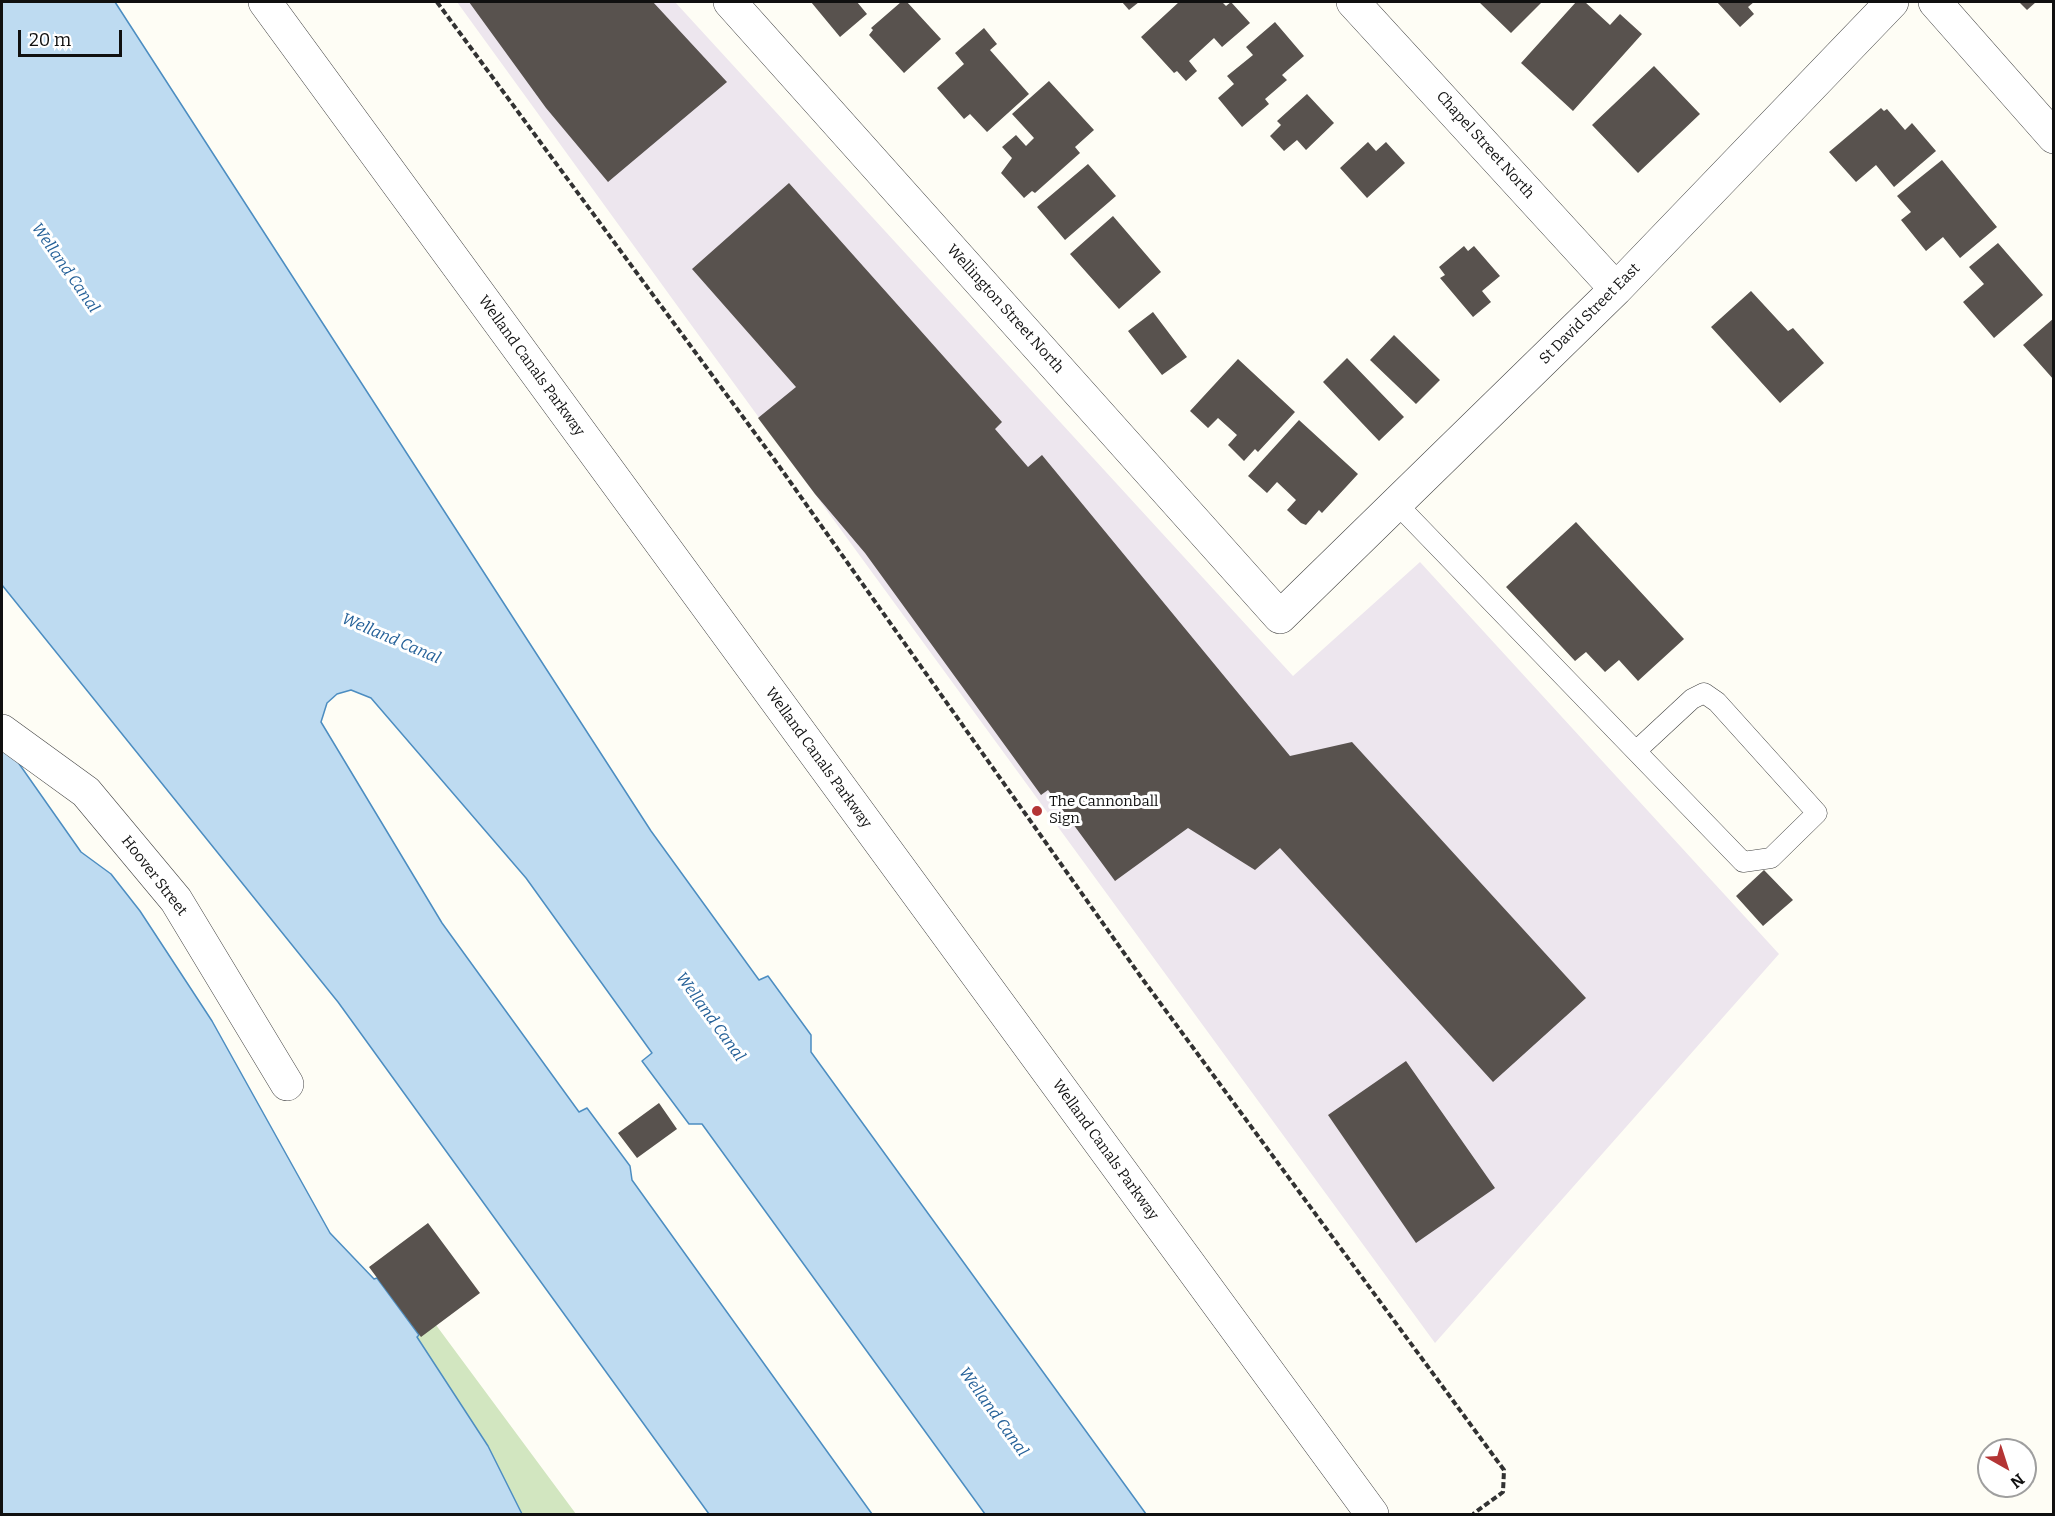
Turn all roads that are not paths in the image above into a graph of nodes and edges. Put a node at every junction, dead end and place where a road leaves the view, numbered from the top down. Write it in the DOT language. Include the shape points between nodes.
graph roads {
  1 [pos="265,2"];
  2 [pos="729,2"];
  3 [pos="1353,2"];
  4 [pos="1892,2"];
  5 [pos="1935,2"];
  6 [pos="2054,137"];
  7 [pos="1616,289"];
  8 [pos="1396,503"];
  9 [pos="1280,617"];
  10 [pos="2,731"];
  11 [pos="1636,752"];
  12 [pos="287,1084"];
  13 [pos="1372,1515"];
  1 -- 13 [label="street, Welland Canals Parkway"];
  2 -- 9 [label="street, Wellington Street North"];
  3 -- 7 [label="street, Chapel Street North"];
  4 -- 7 [label="street, St David Street East"];
  5 -- 6 [label="street"];
  7 -- 8 [label="street, St David Street East"];
  8 -- 9 [label="street, St David Street East"];
  8 -- 11 [label="lane"];
  10 -- 12 [label="street, Hoover Street" via="86,792 176,900"];
  11 -- 11 [label="lane" via="1743,862 1771,858 1817,813 1717,702 1704,693 1692,699"];
}
